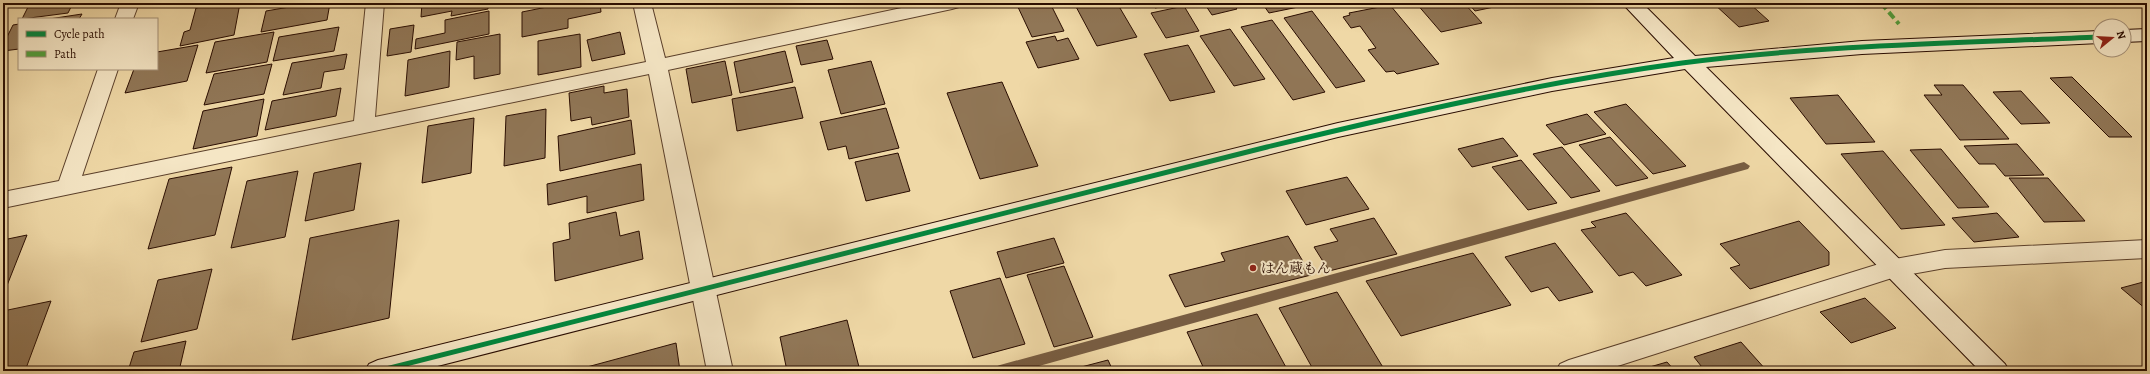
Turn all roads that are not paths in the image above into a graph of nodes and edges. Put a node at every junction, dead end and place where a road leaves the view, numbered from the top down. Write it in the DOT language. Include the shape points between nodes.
graph roads {
  1 [pos="130,3"];
  2 [pos="374,3"];
  3 [pos="642,3"];
  4 [pos="952,3"];
  5 [pos="1631,3"];
  6 [pos="899,8"];
  7 [pos="124,18"];
  8 [pos="2132,36"];
  9 [pos="2147,36"];
  10 [pos="2092,38"];
  11 [pos="1691,62"];
  12 [pos="658,66"];
  13 [pos="108,70"];
  14 [pos="364,125"];
  15 [pos="68,186"];
  16 [pos="3,200"];
  17 [pos="2147,249"];
  18 [pos="1896,268"];
  19 [pos="703,288"];
  20 [pos="378,371"];
  21 [pos="720,371"];
  22 [pos="1569,371"];
  23 [pos="1996,371"];
  1 -- 7 [label="street"];
  2 -- 14 [label="street"];
  3 -- 12 [label="street"];
  4 -- 6 [label="street"];
  5 -- 11 [label="street"];
  6 -- 12 [label="street"];
  8 -- 9 [label="street"];
  10 -- 11 [label="street" via="1762,55"];
  11 -- 18 [label="street"];
  11 -- 19 [label="street" via="1446,105"];
  12 -- 14 [label="street"];
  12 -- 19 [label="street"];
  13 -- 15 [label="street"];
  14 -- 15 [label="street"];
  15 -- 16 [label="street"];
  17 -- 18 [label="street" via="1945,259"];
  18 -- 22 [label="street"];
  18 -- 23 [label="street"];
  19 -- 20 [label="street"];
  19 -- 21 [label="street"];
}
